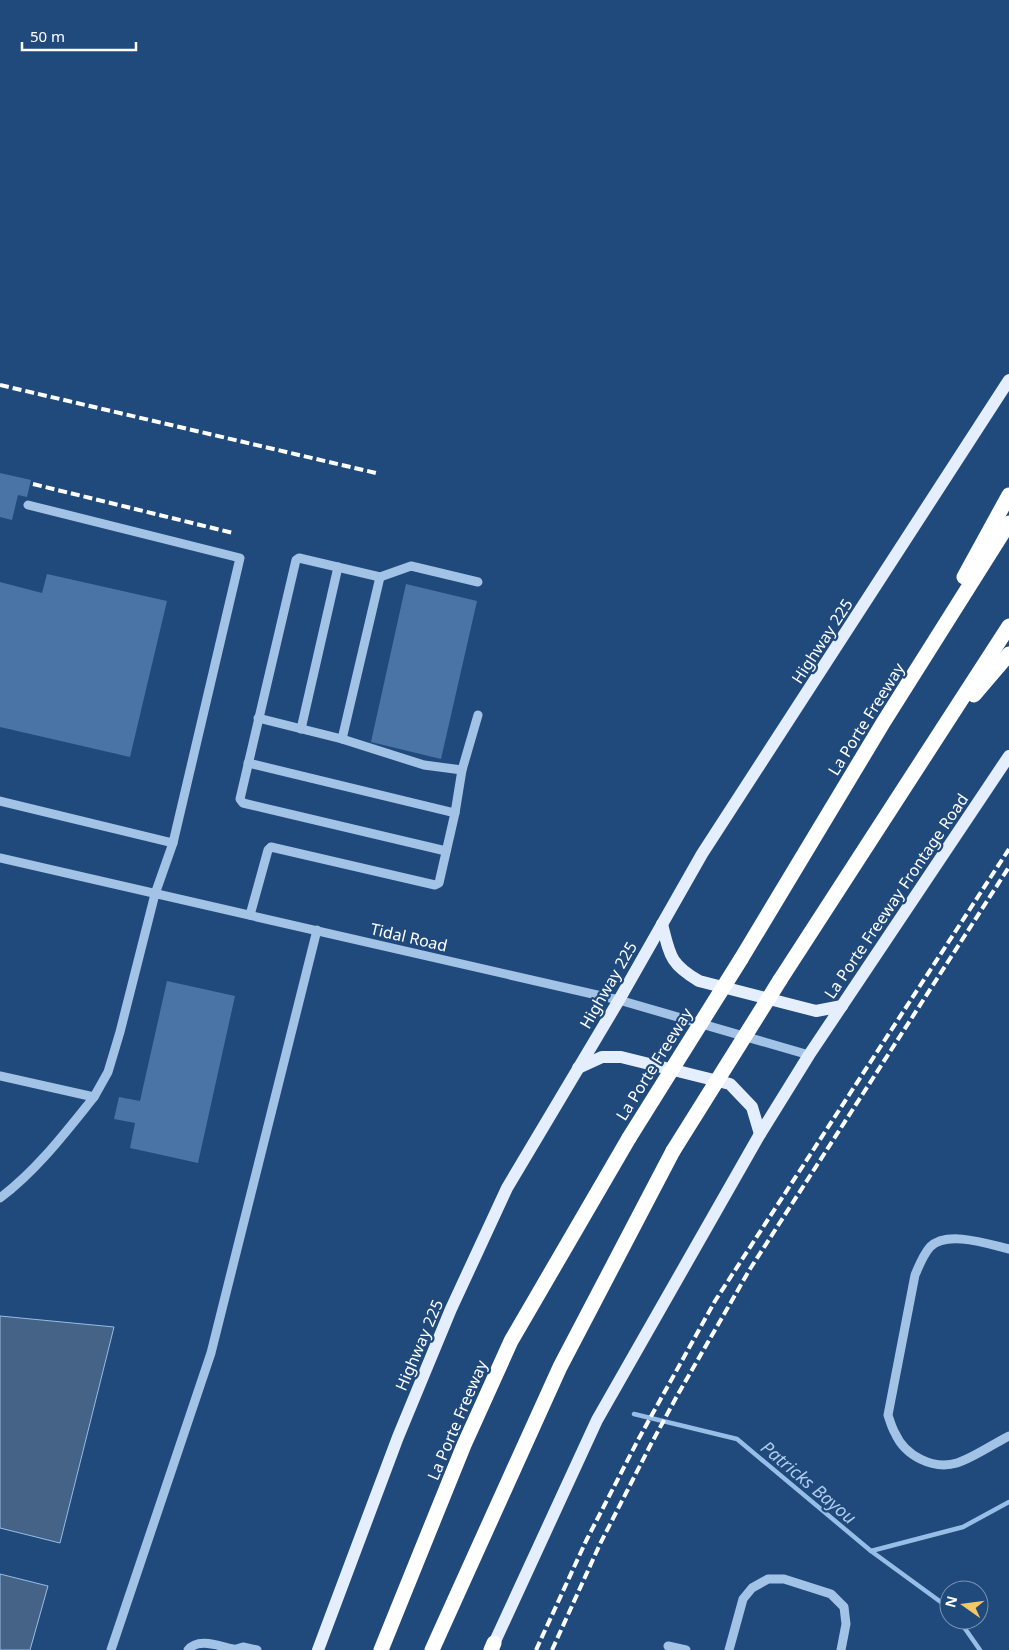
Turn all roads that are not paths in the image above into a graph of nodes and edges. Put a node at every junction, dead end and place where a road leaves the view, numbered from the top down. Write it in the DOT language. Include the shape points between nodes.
graph roads {
  1 [pos="1009,380"];
  2 [pos="1009,495"];
  3 [pos="28,505"];
  4 [pos="1009,523"];
  5 [pos="338,567"];
  6 [pos="380,577"];
  7 [pos="478,582"];
  8 [pos="1009,626"];
  9 [pos="1009,654"];
  10 [pos="478,715"];
  11 [pos="258,718"];
  12 [pos="884,723"];
  13 [pos="301,729"];
  14 [pos="938,738"];
  15 [pos="342,739"];
  16 [pos="1009,756"];
  17 [pos="248,763"];
  18 [pos="462,770"];
  19 [pos="0,801"];
  20 [pos="455,813"];
  21 [pos="173,843"];
  22 [pos="446,852"];
  23 [pos="0,858"];
  24 [pos="155,894"];
  25 [pos="250,915"];
  26 [pos="662,924"];
  27 [pos="317,930"];
  28 [pos="619,1000"];
  29 [pos="842,1006"];
  30 [pos="809,1055"];
  31 [pos="578,1068"];
  32 [pos="0,1076"];
  33 [pos="94,1098"];
  34 [pos="760,1134"];
  35 [pos="0,1198"];
  36 [pos="1009,1249"];
  37 [pos="1009,1436"];
  38 [pos="668,1646"];
  39 [pos="492,1648"];
  40 [pos="111,1650"];
  41 [pos="188,1650"];
  42 [pos="233,1650"];
  43 [pos="257,1650"];
  44 [pos="318,1650"];
  45 [pos="381,1650"];
  46 [pos="432,1650"];
  47 [pos="686,1650"];
  48 [pos="729,1650"];
  49 [pos="841,1650"];
  1 -- 26 [label="main road, Highway 225" via="702,854"];
  2 -- 12 [label="highway"];
  3 -- 21 [label="street" via="240,558"];
  4 -- 12 [label="highway, La Porte Freeway"];
  5 -- 6 [label="street"];
  5 -- 11 [label="street" via="296,560"];
  5 -- 13 [label="street"];
  6 -- 7 [label="street" via="410,566"];
  6 -- 15 [label="street"];
  8 -- 14 [label="highway"];
  9 -- 14 [label="highway"];
  10 -- 18 [label="street"];
  11 -- 13 [label="street"];
  11 -- 17 [label="street"];
  12 -- 45 [label="highway, La Porte Freeway, bridge" via="629,1138 511,1341 464,1445"];
  13 -- 15 [label="street"];
  14 -- 46 [label="highway, bridge" via="780,980 673,1152 560,1367"];
  15 -- 18 [label="street" via="424,765"];
  16 -- 29 [label="main road, La Porte Freeway Frontage Road"];
  17 -- 20 [label="street"];
  17 -- 22 [label="street" via="240,799 242,803"];
  18 -- 20 [label="street"];
  19 -- 21 [label="street"];
  20 -- 22 [label="street"];
  21 -- 24 [label="street"];
  22 -- 25 [label="street" via="439,883 435,885 271,847"];
  23 -- 24 [label="street, Tidal Road"];
  24 -- 25 [label="street, Tidal Road"];
  24 -- 33 [label="street" via="120,1032 108,1072"];
  25 -- 27 [label="street, Tidal Road"];
  26 -- 28 [label="main road, Highway 225"];
  26 -- 29 [label="main road" via="669,954 683,972 699,982 816,1010"];
  27 -- 28 [label="street, Tidal Road"];
  27 -- 40 [label="street" via="211,1353"];
  28 -- 30 [label="street, Tidal Road"];
  28 -- 31 [label="main road, Highway 225"];
  29 -- 30 [label="main road, La Porte Freeway Frontage Road"];
  30 -- 34 [label="main road"];
  31 -- 34 [label="main road" via="602,1057 622,1057 730,1084 752,1107"];
  31 -- 44 [label="main road, Highway 225" via="507,1188 451,1309 372,1504"];
  32 -- 33 [label="street"];
  33 -- 35 [label="street" via="25,1177"];
  34 -- 39 [label="main road" via="597,1420"];
  36 -- 37 [label="street" via="972,1240 945,1239 930,1247 915,1275 888,1415 895,1435 908,1451 925,1462 940,1466 958,1463"];
  38 -- 47 [label="street"];
  41 -- 42 [label="street" via="200,1642"];
  42 -- 43 [label="street" via="243,1647"];
  48 -- 49 [label="street" via="743,1599 752,1588 768,1579 784,1579 831,1594 844,1606 846,1624"];
}
